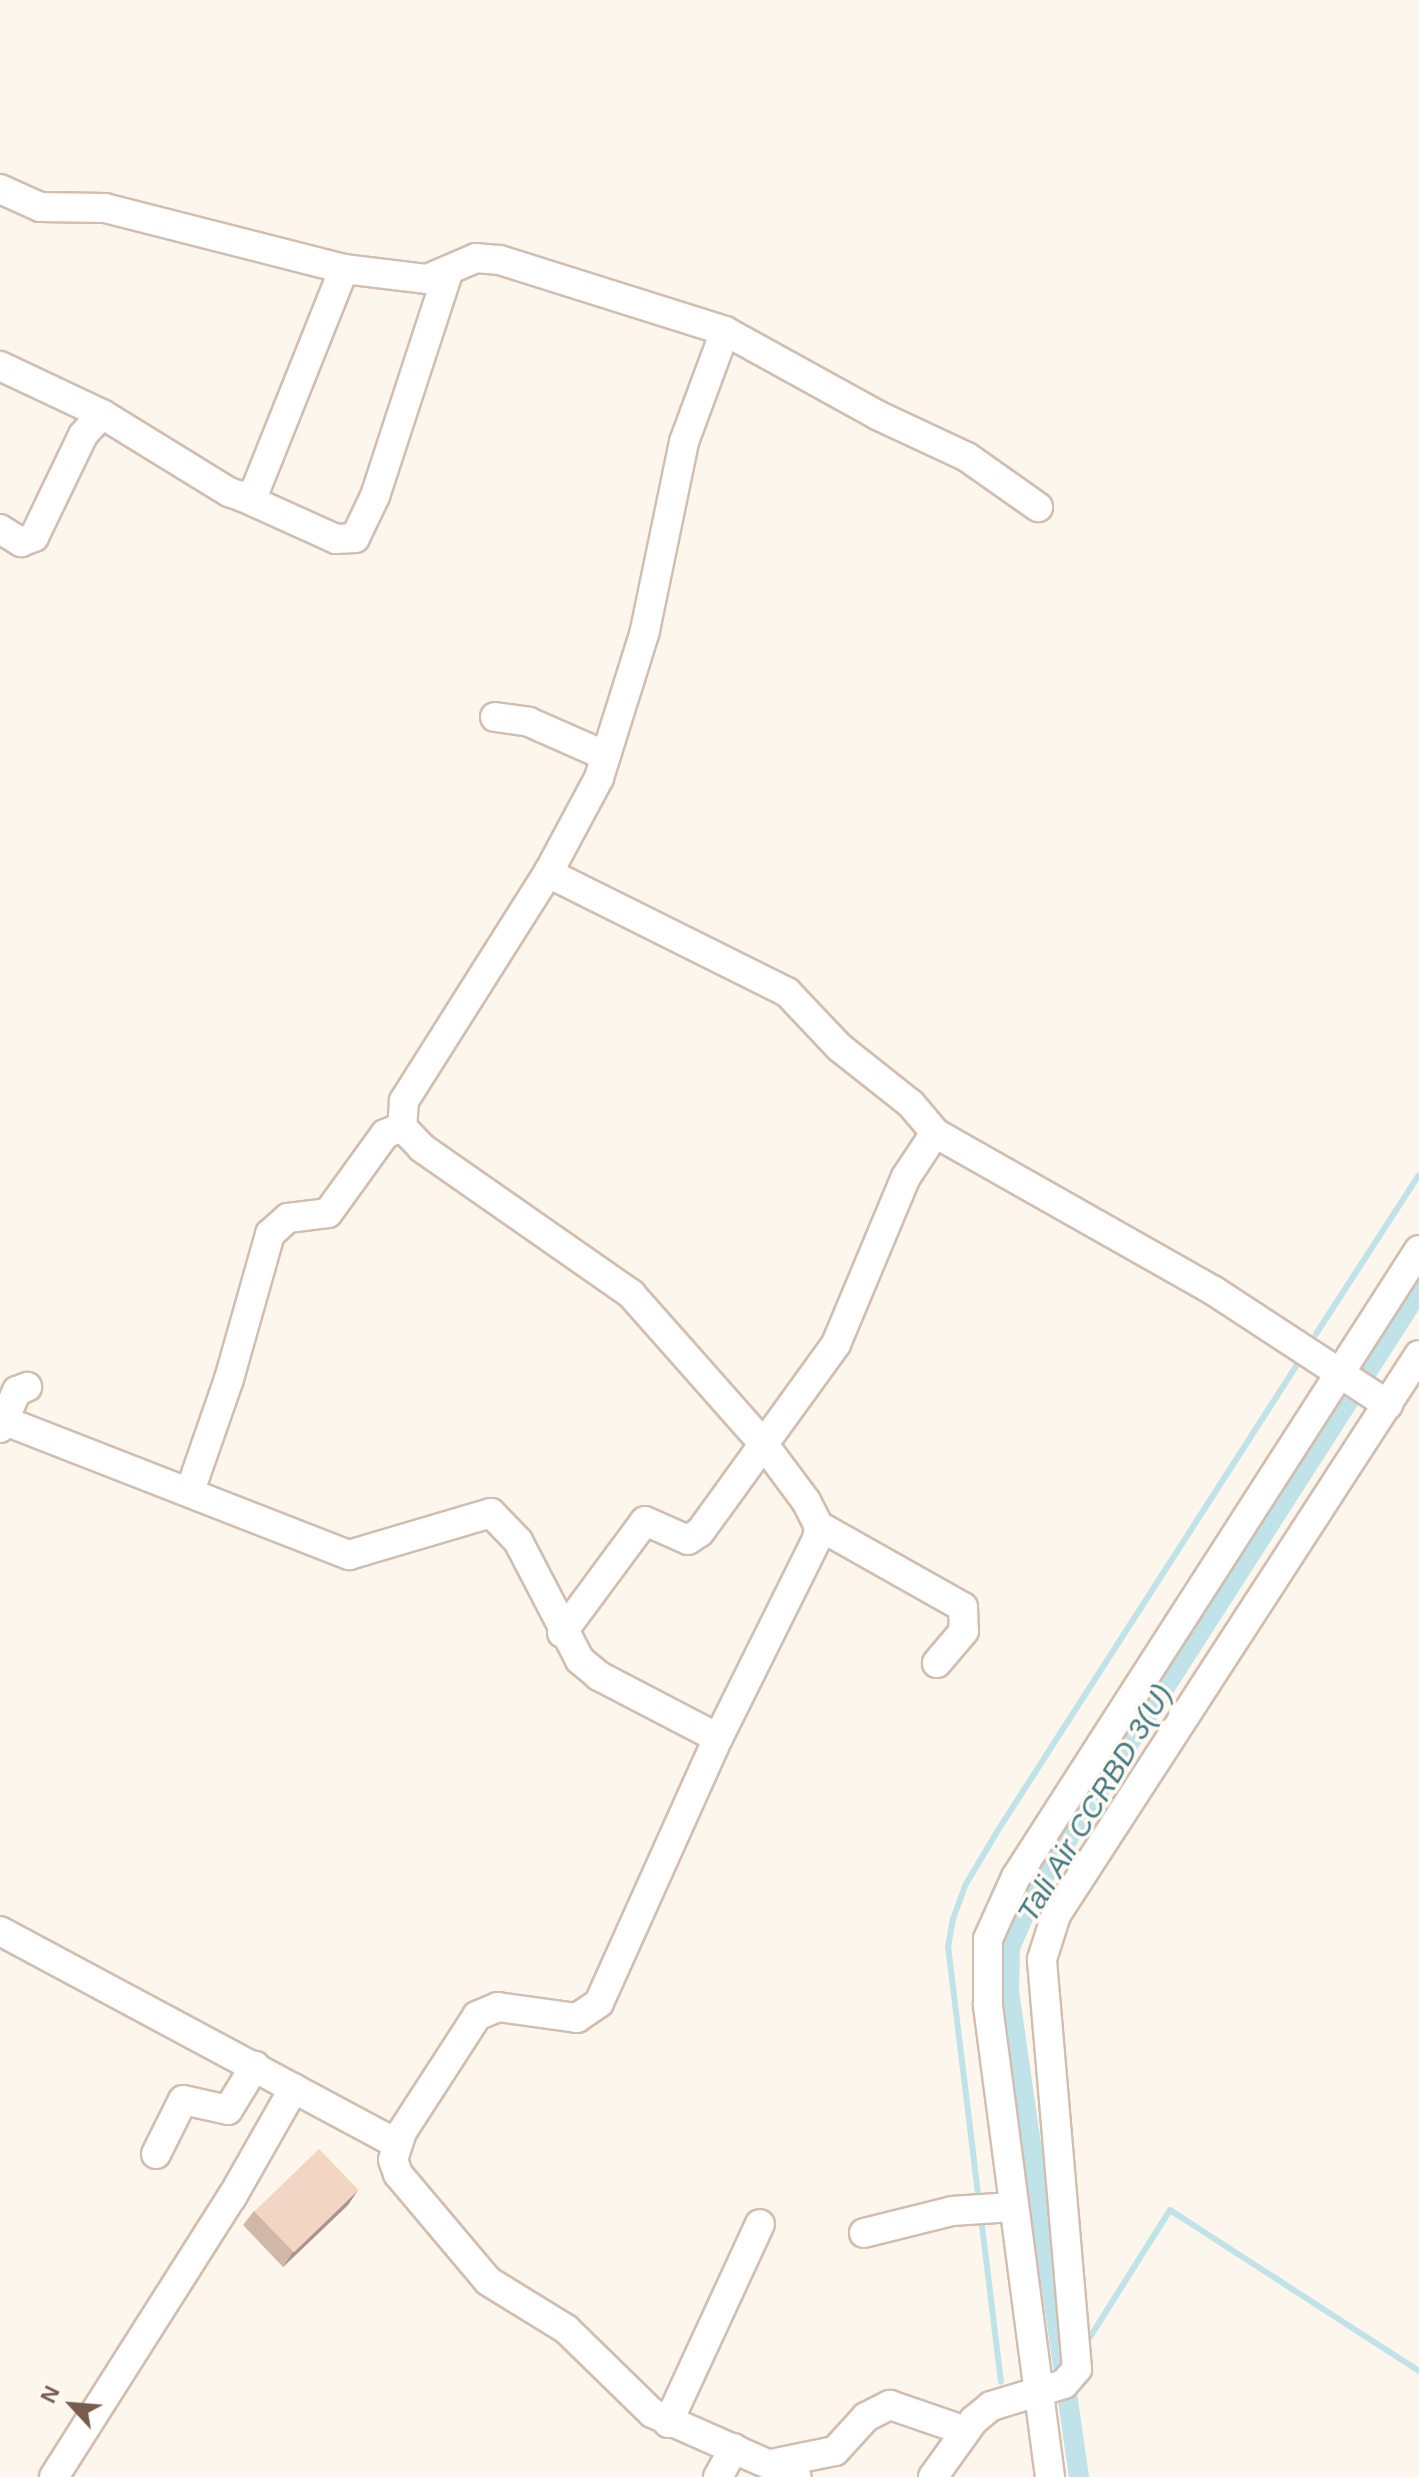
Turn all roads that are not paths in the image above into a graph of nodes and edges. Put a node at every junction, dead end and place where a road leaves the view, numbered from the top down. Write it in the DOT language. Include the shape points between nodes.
graph roads {
  1 [pos="0,189"];
  2 [pos="344,269"];
  3 [pos="448,272"];
  4 [pos="725,331"];
  5 [pos="0,366"];
  6 [pos="102,414"];
  7 [pos="243,497"];
  8 [pos="1038,507"];
  9 [pos="0,529"];
  10 [pos="495,717"];
  11 [pos="606,756"];
  12 [pos="548,873"];
  13 [pos="402,1127"];
  14 [pos="935,1133"];
  15 [pos="1419,1250"];
  16 [pos="1419,1355"];
  17 [pos="1346,1377"];
  18 [pos="27,1387"];
  19 [pos="1381,1401"];
  20 [pos="2,1423"];
  21 [pos="762,1442"];
  22 [pos="190,1491"];
  23 [pos="819,1526"];
  24 [pos="562,1633"];
  25 [pos="937,1663"];
  26 [pos="718,1738"];
  27 [pos="0,1931"];
  28 [pos="255,2066"];
  29 [pos="294,2088"];
  30 [pos="396,2143"];
  31 [pos="156,2154"];
  32 [pos="990,2208"];
  33 [pos="760,2224"];
  34 [pos="864,2233"];
  35 [pos="1020,2396"];
  36 [pos="668,2423"];
  37 [pos="966,2431"];
  38 [pos="734,2448"];
  39 [pos="771,2464"];
  40 [pos="54,2477"];
  41 [pos="718,2477"];
  42 [pos="797,2477"];
  43 [pos="933,2477"];
  44 [pos="1050,2477"];
  1 -- 2 [label="street" via="40,207 105,208"];
  2 -- 3 [label="street" via="427,279"];
  2 -- 7 [label="street" via="277,443 255,491"];
  3 -- 4 [label="street" via="476,258 500,260"];
  3 -- 7 [label="street" via="375,496 355,538 336,539"];
  4 -- 8 [label="street" via="877,415 967,457"];
  4 -- 11 [label="street" via="684,442 645,631"];
  5 -- 6 [label="street"];
  6 -- 7 [label="street"];
  6 -- 9 [label="street" via="83,435 34,537 21,542"];
  10 -- 11 [label="street" via="529,722"];
  11 -- 12 [label="street" via="591,797"];
  12 -- 13 [label="street" via="404,1101"];
  12 -- 14 [label="street" via="787,992 839,1047 911,1104"];
  13 -- 21 [label="street" via="422,1148 631,1294"];
  13 -- 22 [label="street" via="385,1134 328,1213 288,1218 270,1234"];
  14 -- 17 [label="street" via="1214,1291"];
  14 -- 21 [label="street" via="906,1177 836,1344"];
  15 -- 17 [label="street"];
  16 -- 19 [label="street"];
  17 -- 19 [label="street"];
  17 -- 32 [label="street" via="997,1913 988,1939"];
  18 -- 20 [label="street" via="12,1399"];
  19 -- 35 [label="street" via="1071,1888 1047,1937 1045,2006 1078,2355 1071,2380"];
  20 -- 22 [label="street"];
  21 -- 23 [label="street"];
  21 -- 24 [label="street" via="693,1538 651,1520 640,1526"];
  22 -- 24 [label="street" via="349,1555 491,1513 503,1520 533,1565"];
  23 -- 25 [label="street" via="963,1607 964,1631"];
  23 -- 26 [label="street" via="811,1557"];
  24 -- 26 [label="street" via="599,1676"];
  26 -- 30 [label="street" via="599,2003 577,2018 498,2007 477,2016"];
  27 -- 28 [label="street"];
  28 -- 29 [label="street"];
  28 -- 31 [label="street" via="228,2110 183,2100"];
  29 -- 30 [label="street"];
  29 -- 40 [label="street" via="239,2185"];
  30 -- 36 [label="street" via="393,2160 398,2174 488,2281 566,2329"];
  32 -- 34 [label="street"];
  32 -- 35 [label="street"];
  33 -- 36 [label="street"];
  35 -- 37 [label="street"];
  35 -- 44 [label="street"];
  36 -- 38 [label="street"];
  37 -- 39 [label="street" via="890,2405 866,2417 835,2451"];
  37 -- 43 [label="street"];
  38 -- 39 [label="street"];
  38 -- 41 [label="street"];
  39 -- 42 [label="street"];
}
